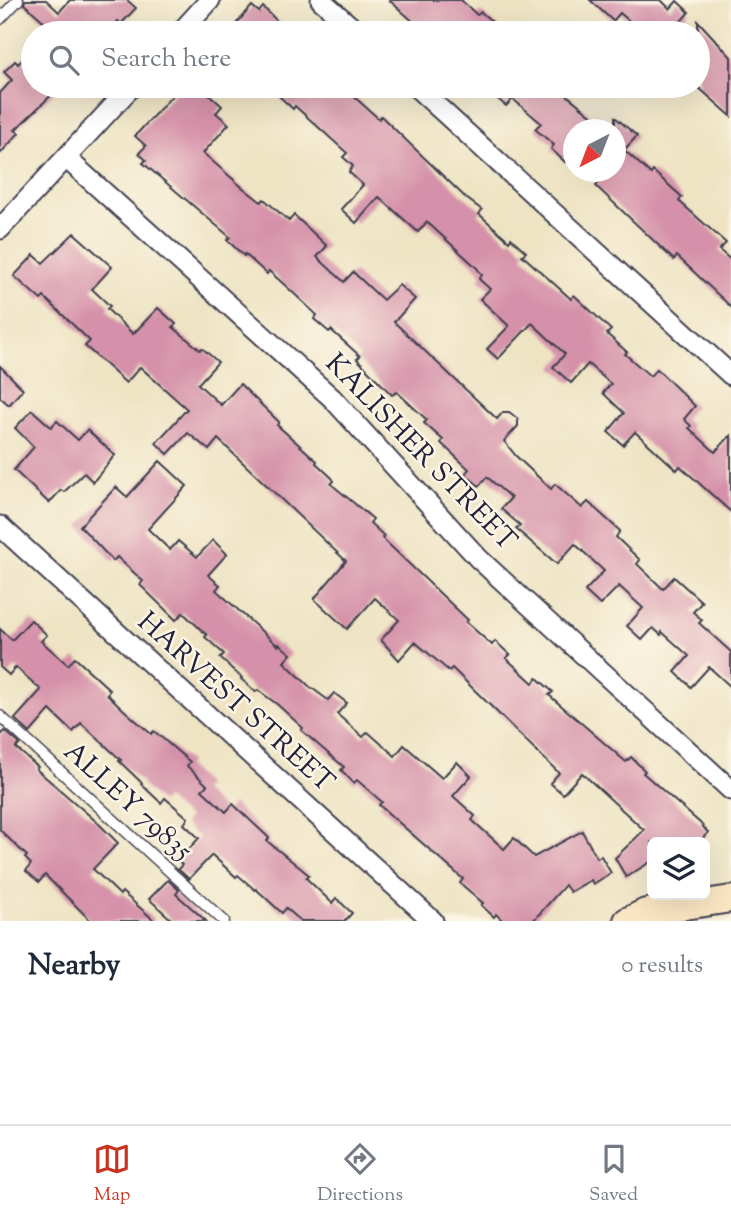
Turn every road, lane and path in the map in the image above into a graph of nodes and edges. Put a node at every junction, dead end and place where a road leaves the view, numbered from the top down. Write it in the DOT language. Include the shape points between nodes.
graph roads {
  1 [pos="18,0"];
  2 [pos="210,0"];
  3 [pos="321,0"];
  4 [pos="0,19"];
  5 [pos="191,21"];
  6 [pos="345,21"];
  7 [pos="121,98"];
  8 [pos="428,98"];
  9 [pos="66,158"];
  10 [pos="0,229"];
  11 [pos="731,375"];
  12 [pos="0,526"];
  13 [pos="0,716"];
  14 [pos="731,790"];
  15 [pos="731,898"];
  16 [pos="224,921"];
  17 [pos="433,921"];
  18 [pos="627,921"];
  1 -- 4 [label="lane"];
  2 -- 5 [label="street"];
  3 -- 6 [label="street"];
  7 -- 9 [label="street"];
  8 -- 11 [label="street"];
  9 -- 10 [label="street"];
  9 -- 14 [label="street, KALISHER STREET" via="332,398 479,559"];
  12 -- 17 [label="street, HARVEST STREET"];
  13 -- 16 [label="lane, ALLEY 79835"];
  15 -- 18 [label="street" via="646,912"];
}
